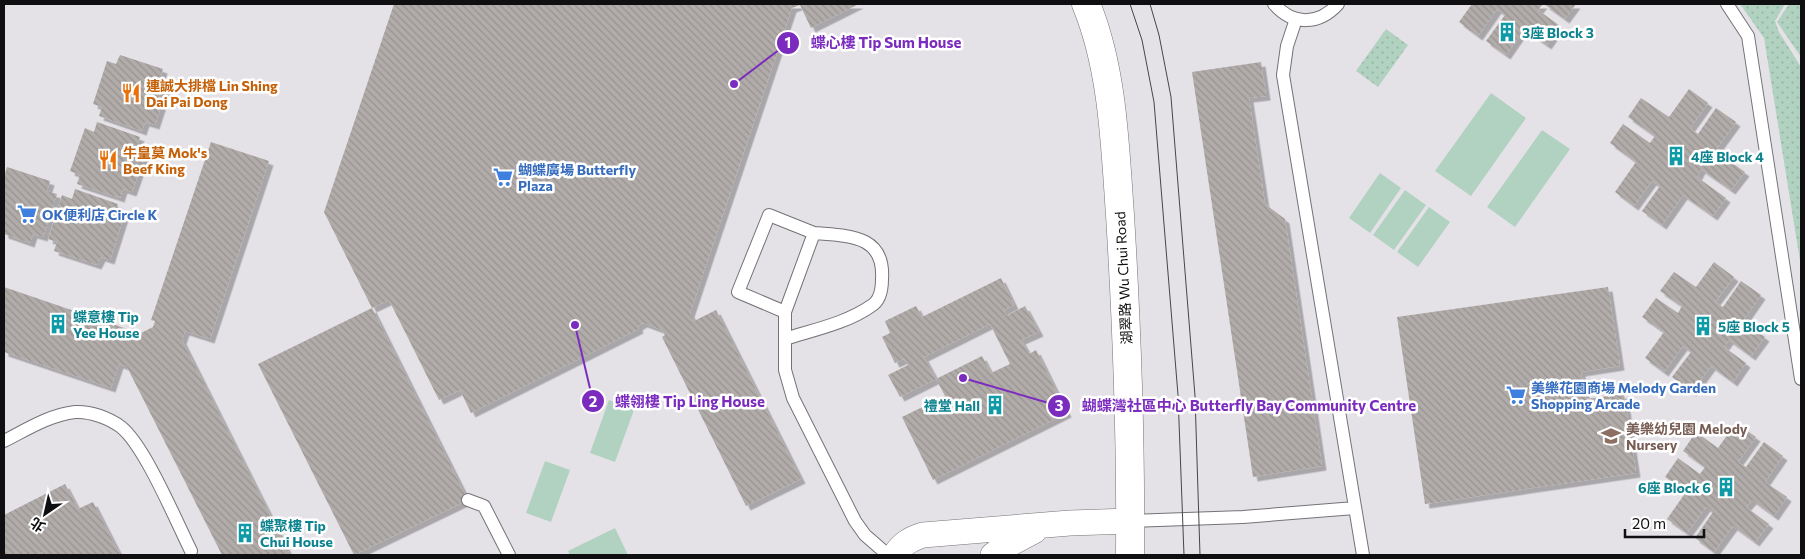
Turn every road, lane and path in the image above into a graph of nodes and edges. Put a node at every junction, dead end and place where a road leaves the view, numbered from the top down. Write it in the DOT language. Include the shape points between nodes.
graph roads {
  1 [pos="1086,4"];
  2 [pos="1274,4"];
  3 [pos="1338,4"];
  4 [pos="1727,4"];
  5 [pos="1296,20"];
  6 [pos="814,233"];
  7 [pos="785,312"];
  8 [pos="785,339"];
  9 [pos="1801,379"];
  10 [pos="4,441"];
  11 [pos="468,500"];
  12 [pos="1355,508"];
  13 [pos="1130,521"];
  14 [pos="1046,526"];
  15 [pos="190,551"];
  16 [pos="509,555"];
  17 [pos="888,555"];
  18 [pos="895,555"];
  19 [pos="994,555"];
  20 [pos="1130,555"];
  21 [pos="1363,555"];
  1 -- 13 [label="street, 湖翠路 Wu Chui Road" via="1101,52 1112,118 1118,186"];
  2 -- 5 [label="lane"];
  3 -- 5 [label="lane" via="1319,19"];
  4 -- 9 [label="lane" via="1748,36"];
  5 -- 12 [label="lane" via="1286,46 1283,75"];
  6 -- 7 [label="lane"];
  6 -- 7 [label="lane" via="769,215 738,292"];
  6 -- 8 [label="lane" via="858,237 875,249 883,270 882,290 873,306 852,317"];
  7 -- 8 [label="lane"];
  8 -- 17 [label="lane" via="785,370 793,398 854,521"];
  10 -- 15 [label="lane" via="52,417 76,412 100,416 121,428 138,445"];
  11 -- 16 [label="lane" via="484,506"];
  12 -- 13 [label="lane" via="1243,517"];
  12 -- 21 [label="lane"];
  13 -- 14 [label="street"];
  13 -- 20 [label="street, 湖翠路 Wu Chui Road"];
  14 -- 18 [label="street" via="922,536 910,539"];
  14 -- 19 [label="street" via="1024,535"];
}
